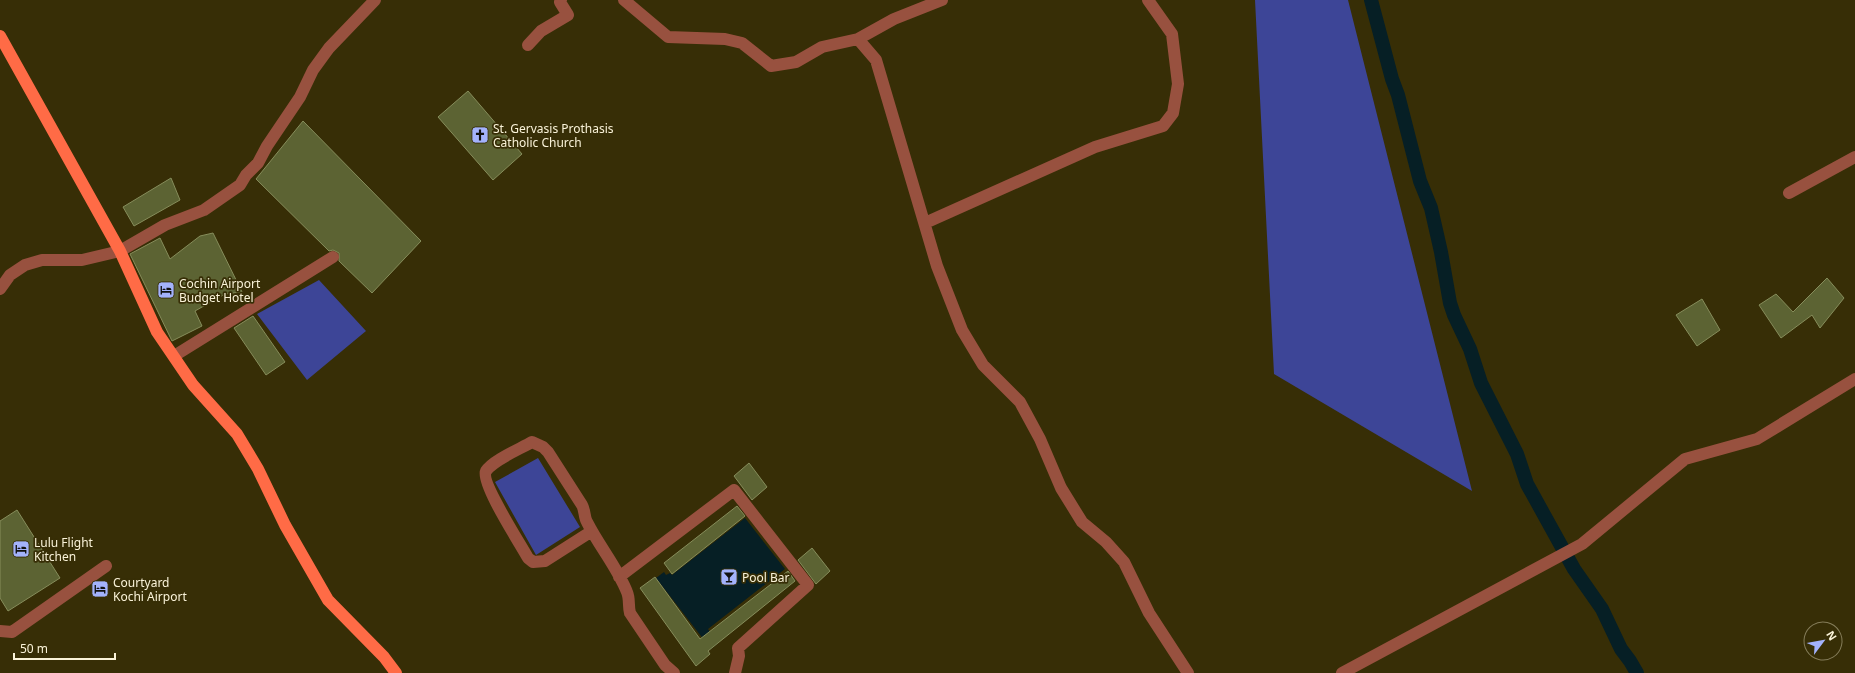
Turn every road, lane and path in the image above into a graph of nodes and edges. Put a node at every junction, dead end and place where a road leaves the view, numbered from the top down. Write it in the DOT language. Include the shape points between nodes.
graph roads {
  1 [pos="375,0"];
  2 [pos="561,0"];
  3 [pos="624,0"];
  4 [pos="942,0"];
  5 [pos="1148,0"];
  6 [pos="0,36"];
  7 [pos="858,39"];
  8 [pos="528,45"];
  9 [pos="1855,157"];
  10 [pos="1789,193"];
  11 [pos="925,223"];
  12 [pos="120,251"];
  13 [pos="333,257"];
  14 [pos="0,290"];
  15 [pos="174,356"];
  16 [pos="1855,379"];
  17 [pos="592,531"];
  18 [pos="106,566"];
  19 [pos="619,577"];
  20 [pos="0,631"];
  21 [pos="396,673"];
  22 [pos="674,673"];
  23 [pos="735,673"];
  24 [pos="1188,673"];
  25 [pos="1342,673"];
  1 -- 12 [label="street" via="329,48 258,162 240,185 204,210 165,225"];
  2 -- 8 [label="street" via="568,15 541,31"];
  3 -- 7 [label="street" via="668,37 725,39 742,43 771,66 796,62 822,47"];
  4 -- 7 [label="street" via="894,19"];
  5 -- 11 [label="street" via="1172,34 1178,84 1173,113 1163,126 1096,147"];
  6 -- 12 [label="main road"];
  7 -- 11 [label="street" via="876,60"];
  9 -- 10 [label="street"];
  11 -- 24 [label="street" via="936,266 962,330 983,365 1020,402 1040,439 1061,488 1082,522 1106,542 1124,562 1149,612"];
  12 -- 14 [label="street" via="82,260 42,260 25,265 10,275"];
  12 -- 15 [label="main road" via="157,332"];
  13 -- 15 [label="street"];
  15 -- 21 [label="main road" via="193,385 237,434 328,600"];
  16 -- 25 [label="street" via="1757,439 1685,459 1582,544"];
  17 -- 17 [label="street" via="545,561 532,562 493,498 484,475 501,459 532,442 538,444 548,452 582,505 585,520"];
  17 -- 19 [label="street"];
  18 -- 20 [label="street" via="12,632"];
  19 -- 22 [label="street" via="628,593 630,613"];
  19 -- 23 [label="street" via="734,490 808,585 738,648"];
}
